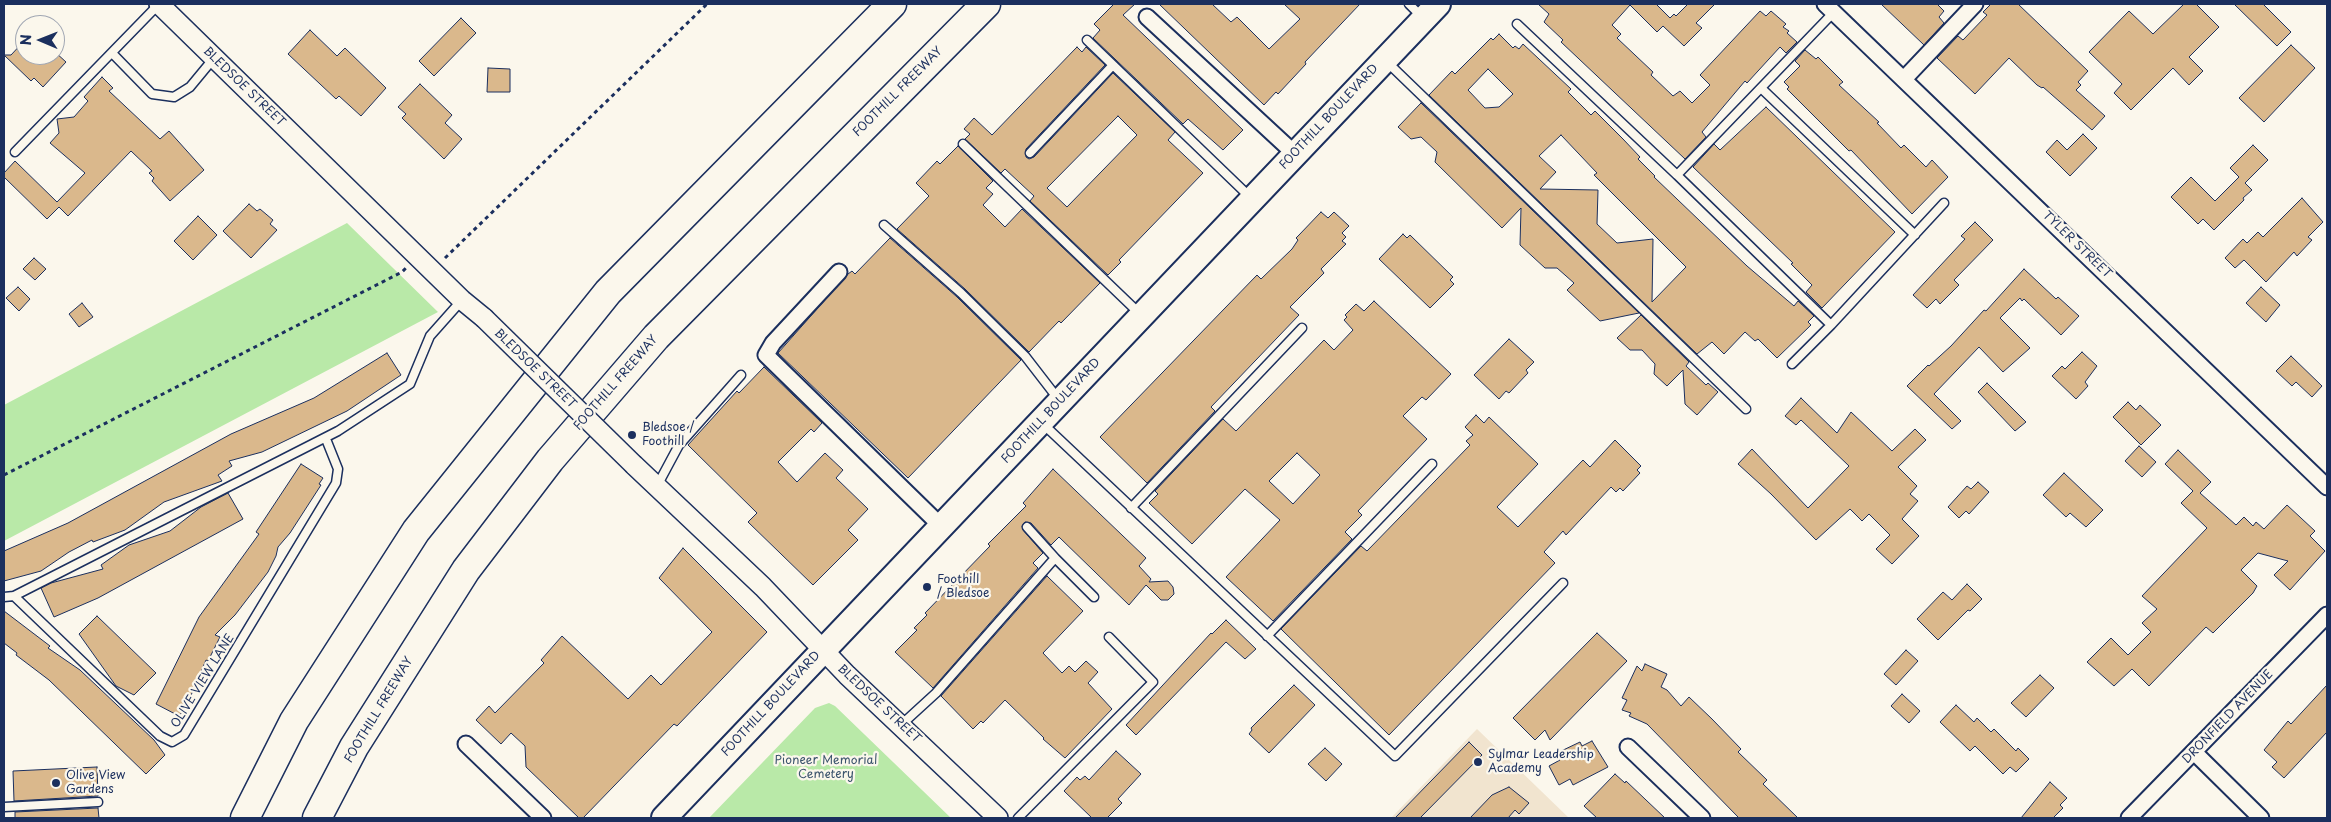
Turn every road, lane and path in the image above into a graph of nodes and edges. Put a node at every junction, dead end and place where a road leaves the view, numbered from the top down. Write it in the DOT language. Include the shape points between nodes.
graph roads {
  1 [pos="159,4"];
  2 [pos="707,4"];
  3 [pos="892,4"];
  4 [pos="986,4"];
  5 [pos="1975,4"];
  6 [pos="1830,8"];
  7 [pos="1423,9"];
  8 [pos="1147,17"];
  9 [pos="1517,24"];
  10 [pos="1087,40"];
  11 [pos="112,53"];
  12 [pos="214,58"];
  13 [pos="1383,59"];
  14 [pos="1113,65"];
  15 [pos="1904,80"];
  16 [pos="1761,88"];
  17 [pos="963,144"];
  18 [pos="15,152"];
  19 [pos="1030,154"];
  20 [pos="1295,154"];
  21 [pos="1677,175"];
  22 [pos="1252,199"];
  23 [pos="1944,203"];
  24 [pos="884,224"];
  25 [pos="1915,234"];
  26 [pos="418,257"];
  27 [pos="432,271"];
  28 [pos="838,272"];
  29 [pos="462,300"];
  30 [pos="1142,315"];
  31 [pos="1831,325"];
  32 [pos="1302,328"];
  33 [pos="1792,364"];
  34 [pos="741,375"];
  35 [pos="1060,401"];
  36 [pos="1746,409"];
  37 [pos="1041,422"];
  38 [pos="326,439"];
  39 [pos="1432,464"];
  40 [pos="4,475"];
  41 [pos="657,486"];
  42 [pos="2327,487"];
  43 [pos="1132,508"];
  44 [pos="942,527"];
  45 [pos="1027,527"];
  46 [pos="1055,558"];
  47 [pos="1562,583"];
  48 [pos="14,596"];
  49 [pos="4,597"];
  50 [pos="1094,597"];
  51 [pos="2327,615"];
  52 [pos="1267,636"];
  53 [pos="1109,637"];
  54 [pos="822,650"];
  55 [pos="901,725"];
  56 [pos="466,744"];
  57 [pos="1628,747"];
  58 [pos="2194,752"];
  59 [pos="98,802"];
  60 [pos="4,807"];
  61 [pos="245,818"];
  62 [pos="317,818"];
  63 [pos="543,818"];
  64 [pos="664,818"];
  65 [pos="998,818"];
  66 [pos="1018,818"];
  67 [pos="1702,818"];
  68 [pos="2129,818"];
  69 [pos="2261,818"];
  1 -- 11 [label="lane"];
  1 -- 12 [label="street, BLEDSOE STREET"];
  2 -- 27 [label="path"];
  3 -- 61 [label="highway" via="608,292 422,523 294,721"];
  4 -- 62 [label="highway, FOOTHILL FREEWAY" via="656,337 550,460 466,570 354,747"];
  5 -- 15 [label="street"];
  6 -- 15 [label="street, TYLER STREET"];
  6 -- 16 [label="lane"];
  7 -- 13 [label="main road, FOOTHILL BOULEVARD"];
  8 -- 20 [label="street"];
  9 -- 21 [label="lane"];
  10 -- 14 [label="lane"];
  11 -- 12 [label="lane" via="152,94 174,97 190,87"];
  11 -- 18 [label="lane"];
  12 -- 26 [label="street, BLEDSOE STREET"];
  13 -- 20 [label="main road, FOOTHILL BOULEVARD"];
  13 -- 36 [label="lane"];
  14 -- 19 [label="lane"];
  14 -- 22 [label="lane"];
  15 -- 42 [label="street, TYLER STREET"];
  16 -- 21 [label="lane"];
  16 -- 25 [label="lane"];
  17 -- 30 [label="lane"];
  20 -- 22 [label="main road, FOOTHILL BOULEVARD"];
  21 -- 31 [label="lane"];
  22 -- 30 [label="main road, FOOTHILL BOULEVARD"];
  23 -- 25 [label="lane"];
  24 -- 35 [label="lane" via="1025,356"];
  25 -- 31 [label="lane"];
  26 -- 27 [label="street, BLEDSOE STREET"];
  26 -- 40 [label="path" via="402,272"];
  27 -- 29 [label="street, BLEDSOE STREET"];
  28 -- 44 [label="street" via="772,343 766,355"];
  29 -- 38 [label="lane" via="430,336 410,384"];
  29 -- 41 [label="street, BLEDSOE STREET, bridge"];
  30 -- 35 [label="main road, FOOTHILL BOULEVARD"];
  31 -- 33 [label="lane"];
  32 -- 43 [label="lane"];
  34 -- 41 [label="lane" via="679,445"];
  35 -- 37 [label="main road, FOOTHILL BOULEVARD"];
  37 -- 43 [label="lane"];
  37 -- 44 [label="main road, FOOTHILL BOULEVARD"];
  38 -- 48 [label="lane"];
  38 -- 48 [label="lane, OLIVE VIEW LANE" via="338,468 336,483 184,735 178,739 172,742 160,736"];
  39 -- 52 [label="lane"];
  41 -- 54 [label="street, BLEDSOE STREET" via="763,587"];
  43 -- 52 [label="lane"];
  44 -- 54 [label="main road, FOOTHILL BOULEVARD"];
  45 -- 46 [label="lane"];
  46 -- 50 [label="lane"];
  46 -- 55 [label="lane" via="936,693"];
  47 -- 52 [label="lane" via="1395,756"];
  48 -- 49 [label="lane"];
  51 -- 58 [label="street, DRONFIELD AVENUE"];
  53 -- 66 [label="lane" via="1153,682"];
  54 -- 55 [label="street, BLEDSOE STREET"];
  54 -- 64 [label="main road, FOOTHILL BOULEVARD"];
  55 -- 65 [label="street, BLEDSOE STREET"];
  56 -- 63 [label="street"];
  57 -- 67 [label="street"];
  58 -- 68 [label="street, DRONFIELD AVENUE"];
  58 -- 69 [label="street"];
  59 -- 60 [label="lane"];
}
